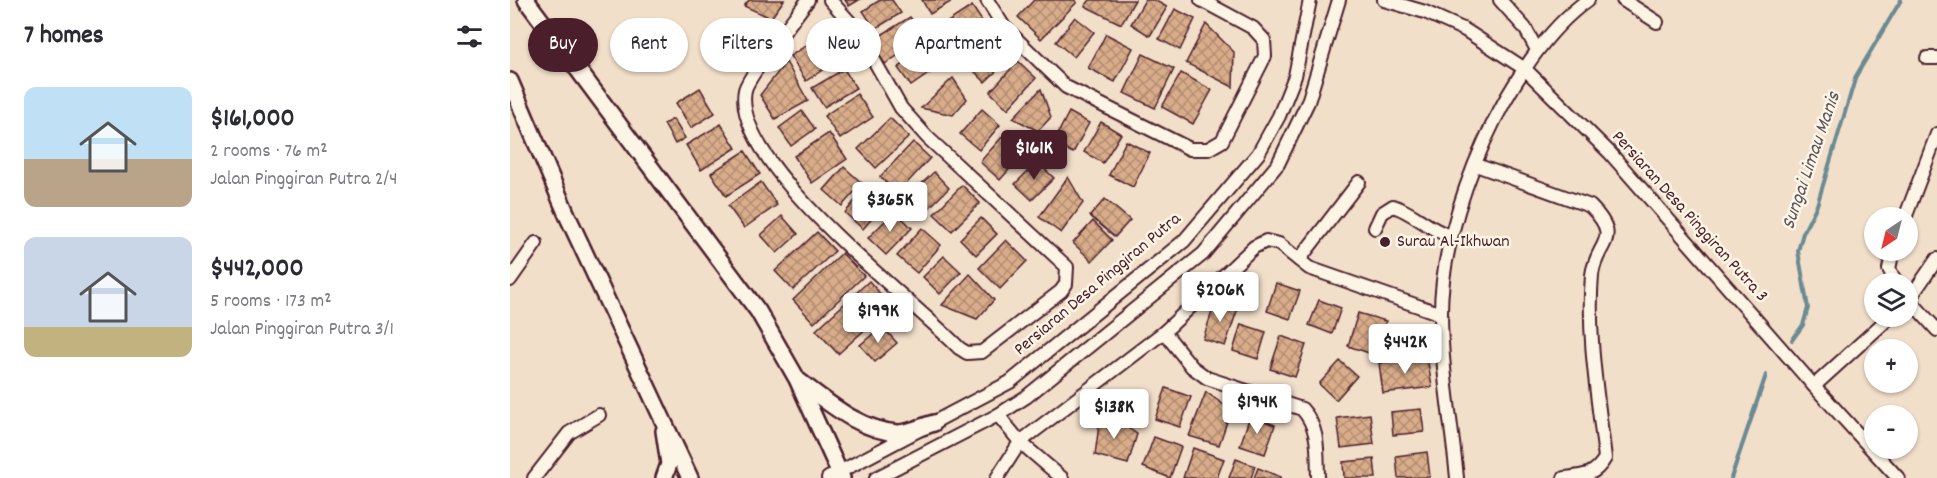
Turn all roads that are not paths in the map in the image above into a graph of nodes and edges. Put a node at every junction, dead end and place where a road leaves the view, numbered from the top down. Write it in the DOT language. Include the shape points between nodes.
graph roads {
  1 [pos="526,0"];
  2 [pos="808,0"];
  3 [pos="830,0"];
  4 [pos="987,0"];
  5 [pos="1201,0"];
  6 [pos="1310,0"];
  7 [pos="1339,0"];
  8 [pos="1384,0"];
  9 [pos="1409,0"];
  10 [pos="1500,0"];
  11 [pos="1588,0"];
  12 [pos="1623,0"];
  13 [pos="1425,12"];
  14 [pos="1657,22"];
  15 [pos="1537,50"];
  16 [pos="1525,69"];
  17 [pos="510,81"];
  18 [pos="1937,134"];
  19 [pos="1476,165"];
  20 [pos="1359,182"];
  21 [pos="1909,207"];
  22 [pos="1374,228"];
  23 [pos="1450,236"];
  24 [pos="536,243"];
  25 [pos="1937,259"];
  26 [pos="1299,260"];
  27 [pos="510,280"];
  28 [pos="1918,286"];
  29 [pos="1918,310"];
  30 [pos="1441,314"];
  31 [pos="1879,327"];
  32 [pos="1936,328"];
  33 [pos="1164,332"];
  34 [pos="797,379"];
  35 [pos="1814,386"];
  36 [pos="662,413"];
  37 [pos="599,415"];
  38 [pos="998,415"];
  39 [pos="934,423"];
  40 [pos="1020,442"];
  41 [pos="836,476"];
  42 [pos="534,478"];
  43 [pos="664,478"];
  44 [pos="690,478"];
  45 [pos="876,478"];
  46 [pos="997,478"];
  47 [pos="1062,478"];
  48 [pos="1318,478"];
  49 [pos="1457,478"];
  50 [pos="1564,478"];
  51 [pos="1898,478"];
  1 -- 34 [label="main road" via="758,310"];
  2 -- 3 [label="street" via="746,87 743,106 750,126 773,166 803,203 959,348 967,353 982,352 1061,291 1066,284 1067,267 901,108 856,30"];
  4 -- 5 [label="street" via="1004,27 1066,87 1190,149 1208,149 1222,141 1265,56 1264,40 1253,28"];
  6 -- 39 [label="street, Persiaran Desa Pinggiran Putra" via="1296,76 1279,116 1258,154 1184,241 1010,382"];
  7 -- 38 [label="street" via="1308,102 1278,164 1203,254 1026,397"];
  8 -- 13 [label="street, Persiaran Desa Pinggiran Putra 3"];
  9 -- 13 [label="street, Persiaran Desa Pinggiran Putra 3"];
  10 -- 15 [label="street" via="1525,28"];
  11 -- 15 [label="street"];
  12 -- 14 [label="street"];
  13 -- 16 [label="street, Persiaran Desa Pinggiran Putra 3" via="1465,30"];
  15 -- 16 [label="street"];
  16 -- 19 [label="street" via="1488,131"];
  16 -- 35 [label="street, Persiaran Desa Pinggiran Putra 3" via="1610,153"];
  17 -- 36 [label="main road" via="567,215"];
  18 -- 21 [label="street"];
  19 -- 23 [label="street"];
  19 -- 50 [label="street" via="1590,206 1604,220 1607,238 1592,273 1593,365 1605,458 1598,470 1587,476"];
  20 -- 26 [label="street"];
  22 -- 23 [label="street" via="1382,213 1393,206 1409,212 1432,230"];
  23 -- 30 [label="street"];
  24 -- 27 [label="street"];
  25 -- 28 [label="street"];
  26 -- 30 [label="street" via="1309,268"];
  26 -- 33 [label="street" via="1279,244 1266,241 1254,247"];
  29 -- 32 [label="street"];
  30 -- 49 [label="street"];
  31 -- 35 [label="street"];
  33 -- 40 [label="street"];
  33 -- 48 [label="street" via="1192,367 1207,378 1302,409 1316,432"];
  34 -- 39 [label="main road" via="867,426 899,433"];
  34 -- 41 [label="main road"];
  35 -- 51 [label="street, Persiaran Desa Pinggiran Putra 3"];
  36 -- 43 [label="main road" via="669,464"];
  36 -- 44 [label="main road"];
  37 -- 42 [label="street" via="569,433"];
  38 -- 40 [label="street"];
  38 -- 45 [label="street"];
  39 -- 41 [label="street, Persiaran Desa Pinggiran Putra"];
  40 -- 46 [label="street"];
  40 -- 47 [label="street"];
}
